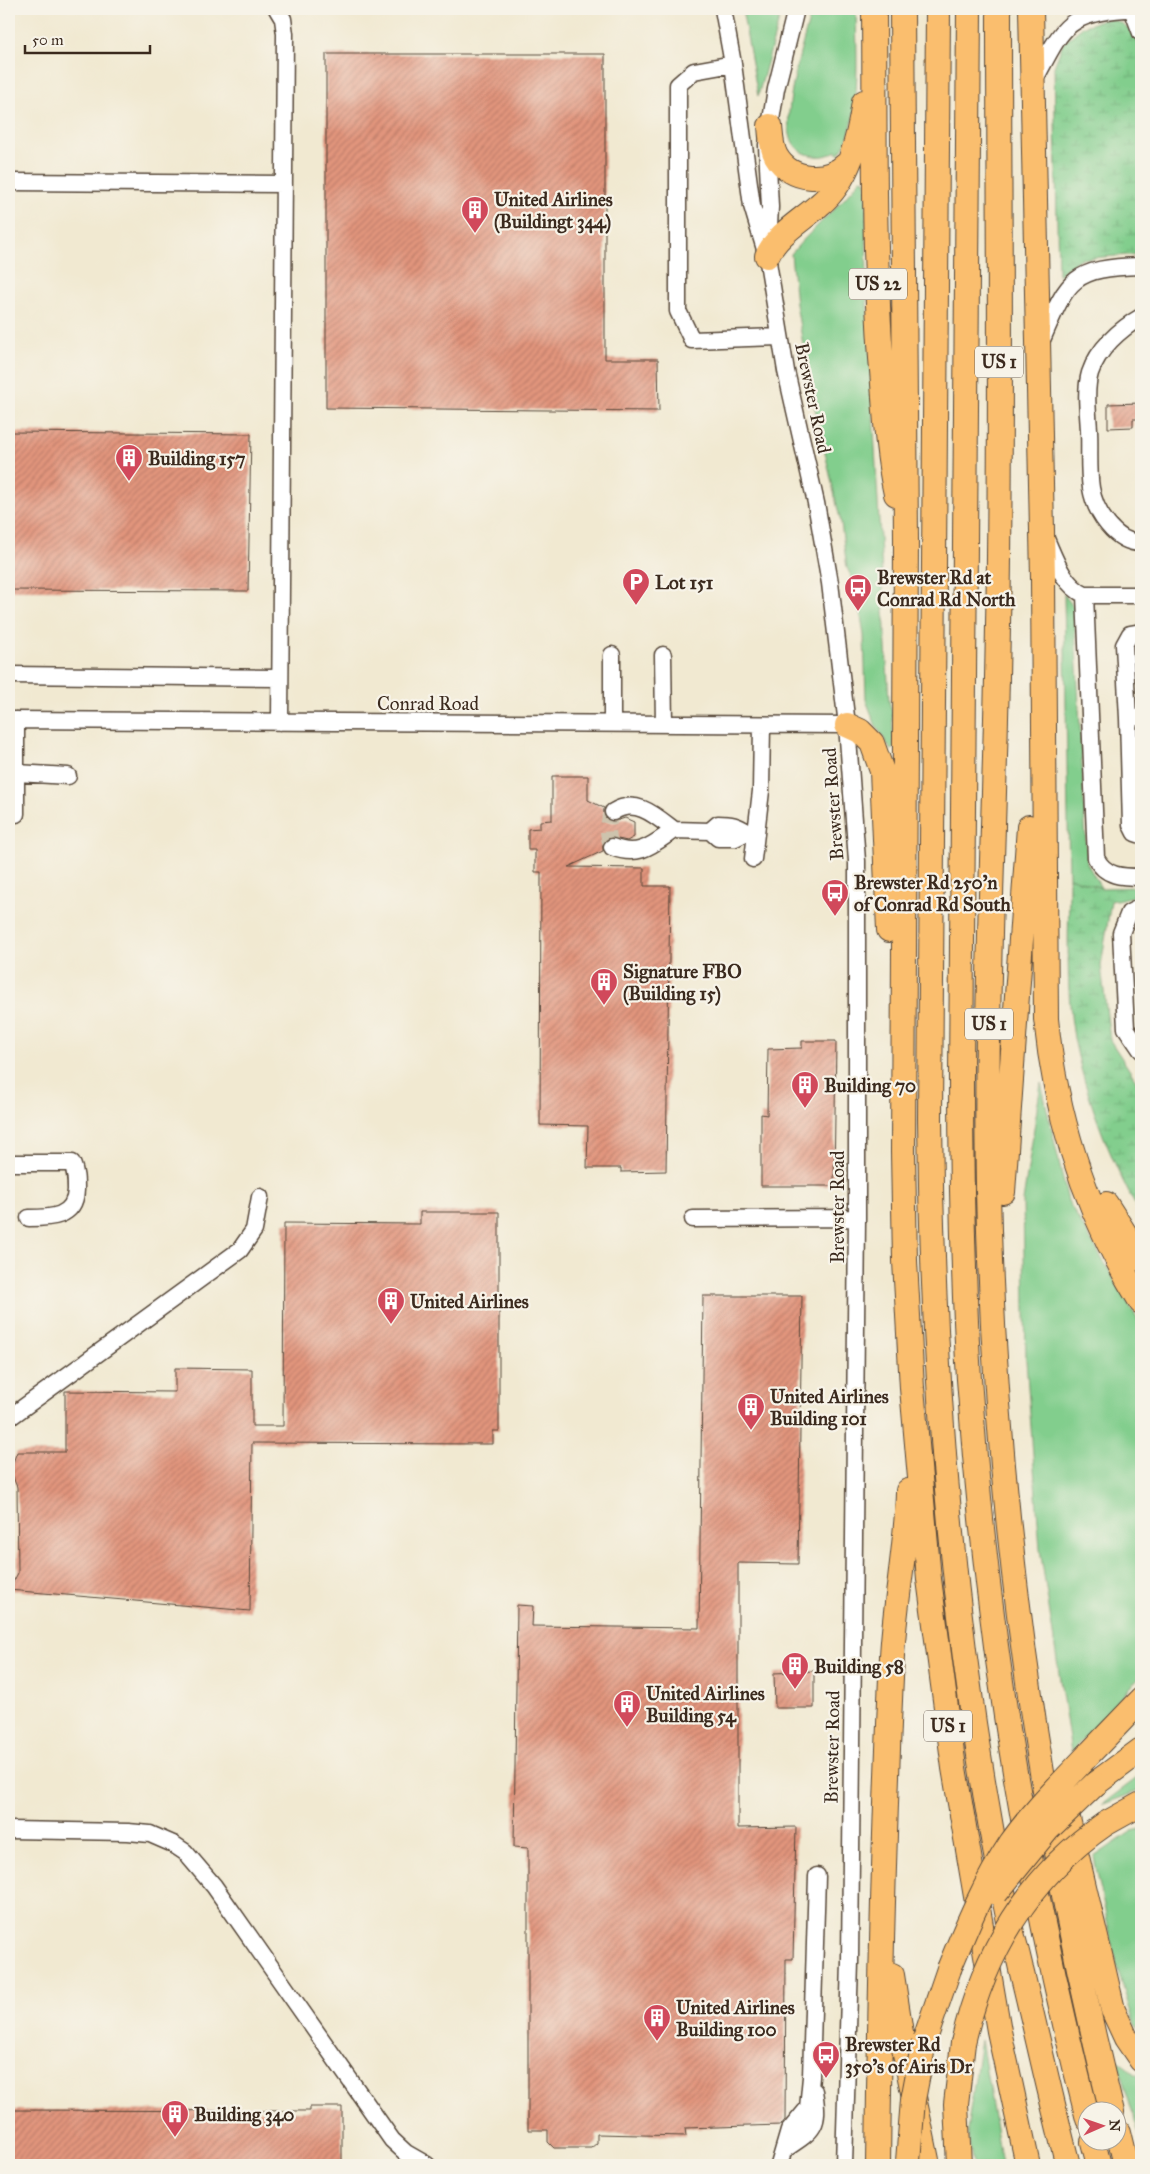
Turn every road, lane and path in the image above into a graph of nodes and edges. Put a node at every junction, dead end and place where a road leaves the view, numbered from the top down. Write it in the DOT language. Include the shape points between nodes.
graph roads {
  1 [pos="278,9"];
  2 [pos="723,9"];
  3 [pos="796,9"];
  4 [pos="902,9"];
  5 [pos="924,9"];
  6 [pos="938,9"];
  7 [pos="968,9"];
  8 [pos="976,9"];
  9 [pos="999,9"];
  10 [pos="1125,9"];
  11 [pos="1132,9"];
  12 [pos="1030,12"];
  13 [pos="874,17"];
  14 [pos="1141,32"];
  15 [pos="732,64"];
  16 [pos="1032,85"];
  17 [pos="770,126"];
  18 [pos="847,164"];
  19 [pos="9,182"];
  20 [pos="284,184"];
  21 [pos="937,244"];
  22 [pos="767,256"];
  23 [pos="1141,266"];
  24 [pos="1141,318"];
  25 [pos="780,337"];
  26 [pos="1038,349"];
  27 [pos="1041,530"];
  28 [pos="906,540"];
  29 [pos="1141,543"];
  30 [pos="1085,595"];
  31 [pos="1141,595"];
  32 [pos="1141,632"];
  33 [pos="612,655"];
  34 [pos="663,655"];
  35 [pos="9,676"];
  36 [pos="279,678"];
  37 [pos="996,714"];
  38 [pos="1134,718"];
  39 [pos="13,720"];
  40 [pos="280,722"];
  41 [pos="612,724"];
  42 [pos="664,724"];
  43 [pos="762,725"];
  44 [pos="847,725"];
  45 [pos="1044,768"];
  46 [pos="17,773"];
  47 [pos="68,776"];
  48 [pos="612,812"];
  49 [pos="16,814"];
  50 [pos="674,830"];
  51 [pos="751,832"];
  52 [pos="1141,835"];
  53 [pos="612,847"];
  54 [pos="752,859"];
  55 [pos="1141,877"];
  56 [pos="1141,907"];
  57 [pos="904,1030"];
  58 [pos="1141,1050"];
  59 [pos="1057,1092"];
  60 [pos="13,1163"];
  61 [pos="260,1197"];
  62 [pos="29,1218"];
  63 [pos="857,1218"];
  64 [pos="693,1219"];
  65 [pos="1141,1259"];
  66 [pos="1141,1302"];
  67 [pos="908,1325"];
  68 [pos="993,1334"];
  69 [pos="9,1418"];
  70 [pos="1029,1700"];
  71 [pos="1141,1700"];
  72 [pos="1141,1750"];
  73 [pos="987,1798"];
  74 [pos="1141,1804"];
  75 [pos="1141,1809"];
  76 [pos="1106,1824"];
  77 [pos="9,1830"];
  78 [pos="884,1864"];
  79 [pos="817,1876"];
  80 [pos="948,1969"];
  81 [pos="1141,2060"];
  82 [pos="1084,2102"];
  83 [pos="1110,2102"];
  84 [pos="1018,2124"];
  85 [pos="1096,2152"];
  86 [pos="1123,2152"];
  87 [pos="915,2164"];
  88 [pos="427,2165"];
  89 [pos="779,2165"];
  90 [pos="844,2165"];
  91 [pos="878,2165"];
  92 [pos="959,2165"];
  93 [pos="1020,2165"];
  94 [pos="1028,2165"];
  95 [pos="1045,2165"];
  96 [pos="1068,2165"];
  97 [pos="1099,2165"];
  98 [pos="1126,2165"];
  1 -- 20 [label="street" via="285,27"];
  2 -- 15 [label="street, Brewster Road"];
  3 -- 17 [label="street, Brewster Road"];
  4 -- 28 [label="highway, US 1"];
  5 -- 21 [label="highway"];
  6 -- 21 [label="highway"];
  7 -- 82 [label="highway" via="961,1078 966,1321 982,1523 1007,1724 1042,1922"];
  8 -- 37 [label="highway" via="983,284 984,629"];
  9 -- 37 [label="highway, US 1"];
  10 -- 16 [label="street" via="1094,12 1076,20 1054,44"];
  11 -- 14 [label="street"];
  12 -- 16 [label="highway"];
  13 -- 18 [label="highway" via="862,115 856,144"];
  13 -- 28 [label="highway, US 22" via="880,334 889,462"];
  15 -- 22 [label="street, Brewster Road" via="752,206"];
  15 -- 25 [label="street" via="694,71 678,85 678,311 692,340"];
  16 -- 26 [label="highway"];
  17 -- 18 [label="highway" via="774,150 790,171 801,176 822,177 840,171"];
  17 -- 22 [label="street, Brewster Road"];
  18 -- 22 [label="highway" via="835,189 792,226"];
  19 -- 20 [label="street"];
  20 -- 36 [label="street"];
  21 -- 73 [label="highway" via="931,1228 952,1540"];
  22 -- 25 [label="street, Brewster Road"];
  23 -- 26 [label="street" via="1104,268 1077,279 1062,296"];
  24 -- 29 [label="street" via="1118,332 1102,351 1090,372 1088,393 1091,486 1107,524 1132,543"];
  25 -- 44 [label="street, Brewster Road" via="825,553"];
  26 -- 27 [label="highway"];
  27 -- 30 [label="street" via="1069,584"];
  27 -- 45 [label="highway"];
  28 -- 57 [label="highway, US 1"];
  30 -- 31 [label="street"];
  30 -- 55 [label="street" via="1096,858 1110,874"];
  32 -- 38 [label="street" via="1130,634 1124,644"];
  33 -- 41 [label="street"];
  34 -- 42 [label="street"];
  35 -- 36 [label="street"];
  36 -- 40 [label="street"];
  37 -- 68 [label="highway, US 1" via="988,1105"];
  38 -- 52 [label="street" via="1131,825 1135,833"];
  39 -- 40 [label="street, Conrad Road"];
  39 -- 46 [label="street"];
  40 -- 41 [label="street, Conrad Road"];
  41 -- 42 [label="street, Conrad Road"];
  42 -- 43 [label="street, Conrad Road"];
  43 -- 44 [label="street, Conrad Road"];
  43 -- 51 [label="street" via="761,784"];
  44 -- 57 [label="highway" via="860,731 872,743 882,771 890,972"];
  44 -- 63 [label="street, Brewster Road" via="858,882"];
  45 -- 59 [label="highway" via="1046,1010"];
  45 -- 68 [label="highway" via="1030,815"];
  46 -- 47 [label="street"];
  46 -- 49 [label="street"];
  48 -- 50 [label="street" via="628,805 639,807"];
  50 -- 51 [label="street" via="710,831 718,824 735,824"];
  50 -- 53 [label="street" via="641,851 630,853"];
  51 -- 54 [label="street"];
  56 -- 58 [label="street" via="1129,913 1121,933 1126,1028"];
  57 -- 67 [label="highway, US 1" via="904,1215"];
  59 -- 65 [label="highway" via="1097,1186"];
  59 -- 66 [label="highway" via="1090,1201"];
  60 -- 62 [label="street" via="72,1163 75,1170 76,1195 67,1212 52,1218"];
  61 -- 69 [label="street" via="254,1230 240,1250"];
  63 -- 64 [label="street"];
  63 -- 90 [label="street, Brewster Road" via="850,1962"];
  67 -- 78 [label="highway" via="907,1507 892,1653"];
  67 -- 84 [label="highway, US 1" via="923,1523 948,1724 962,1822"];
  68 -- 70 [label="highway, US 1" via="1002,1465"];
  70 -- 81 [label="highway" via="1050,1742 1113,2010"];
  70 -- 83 [label="highway, US 1" via="1069,1920"];
  71 -- 80 [label="highway, bridge" via="1038,1809 1011,1844 978,1900"];
  72 -- 80 [label="highway, bridge" via="1095,1784 1048,1829 980,1915"];
  73 -- 95 [label="highway" via="987,1856 1008,1991"];
  73 -- 96 [label="highway" via="1008,1914"];
  74 -- 76 [label="highway"];
  75 -- 76 [label="highway"];
  76 -- 92 [label="highway, bridge" via="1061,1858 1040,1881 1018,1911 985,1973 963,2043 956,2104"];
  77 -- 88 [label="street" via="139,1832 162,1838 185,1852 214,1886 392,2140"];
  78 -- 87 [label="highway"];
  78 -- 91 [label="highway"];
  79 -- 89 [label="street" via="811,2077 818,2114 810,2133 785,2149"];
  80 -- 87 [label="highway, bridge" via="924,2042 913,2100"];
  84 -- 93 [label="highway"];
  84 -- 94 [label="highway, US 1"];
  85 -- 97 [label="highway"];
  86 -- 98 [label="highway"];
}
